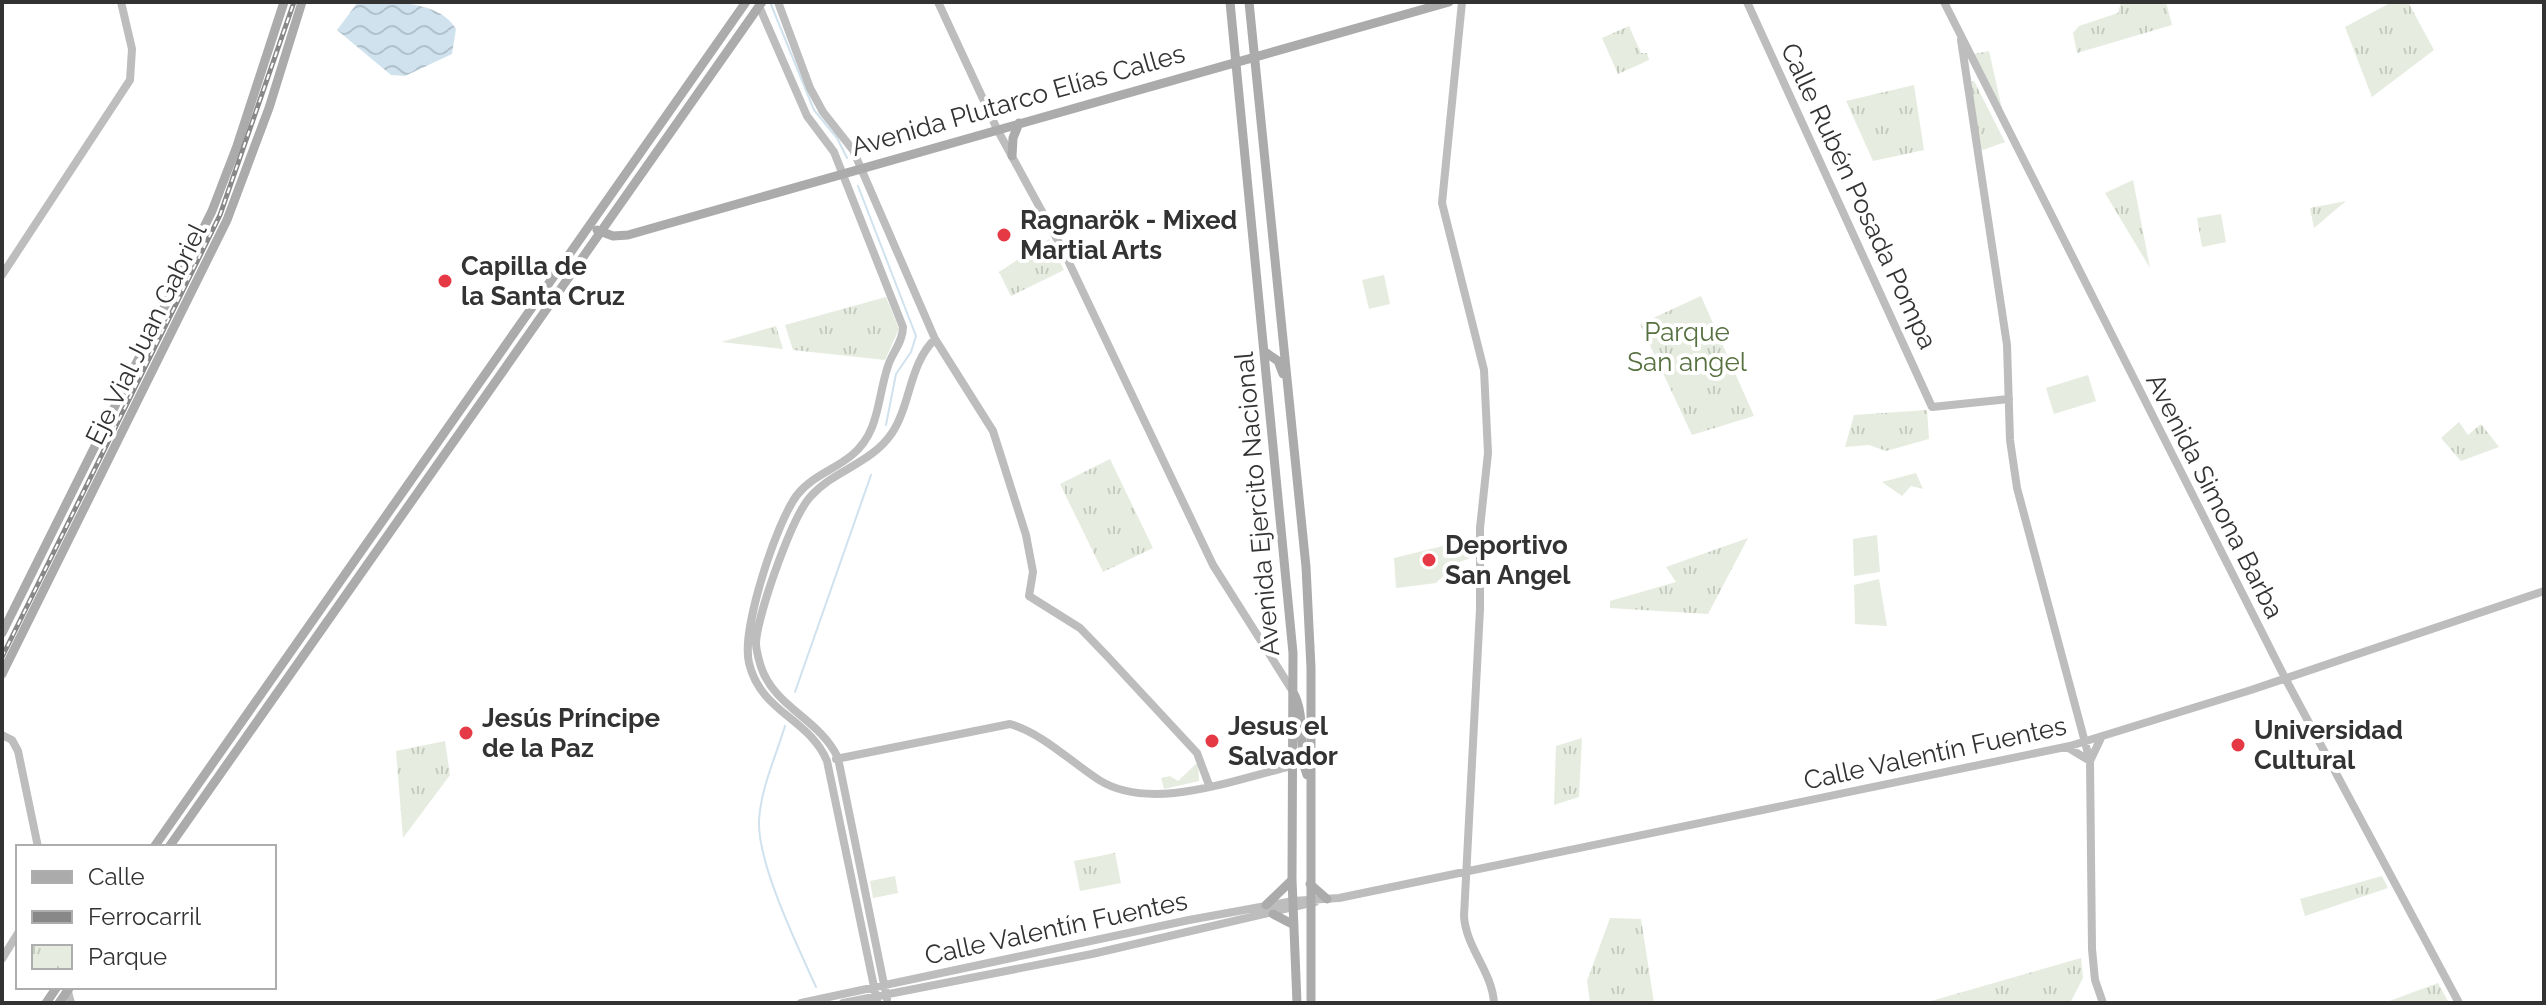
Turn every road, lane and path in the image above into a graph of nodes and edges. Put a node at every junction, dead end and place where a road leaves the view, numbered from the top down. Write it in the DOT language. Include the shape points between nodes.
graph roads {
  1 [pos="121,2"];
  2 [pos="284,2"];
  3 [pos="302,2"];
  4 [pos="746,2"];
  5 [pos="778,2"];
  6 [pos="938,2"];
  7 [pos="1230,2"];
  8 [pos="1249,2"];
  9 [pos="1449,2"];
  10 [pos="1462,2"];
  11 [pos="1747,2"];
  12 [pos="1944,2"];
  13 [pos="760,4"];
  14 [pos="1961,36"];
  15 [pos="1255,57"];
  16 [pos="1236,62"];
  17 [pos="1019,123"];
  18 [pos="997,129"];
  19 [pos="1012,156"];
  20 [pos="851,170"];
  21 [pos="591,225"];
  22 [pos="600,232"];
  23 [pos="2,275"];
  24 [pos="935,339"];
  25 [pos="1265,352"];
  26 [pos="1288,382"];
  27 [pos="2009,399"];
  28 [pos="865,441"];
  29 [pos="875,451"];
  30 [pos="854,454"];
  31 [pos="786,514"];
  32 [pos="796,518"];
  33 [pos="2544,591"];
  34 [pos="2,633"];
  35 [pos="1292,638"];
  36 [pos="1311,668"];
  37 [pos="2,674"];
  38 [pos="2285,678"];
  39 [pos="1292,690"];
  40 [pos="2083,728"];
  41 [pos="2,735"];
  42 [pos="2102,737"];
  43 [pos="2086,741"];
  44 [pos="2069,746"];
  45 [pos="838,758"];
  46 [pos="827,761"];
  47 [pos="2090,761"];
  48 [pos="1292,766"];
  49 [pos="1310,782"];
  50 [pos="1209,785"];
  51 [pos="1292,828"];
  52 [pos="1310,829"];
  53 [pos="38,845"];
  54 [pos="155,845"];
  55 [pos="170,845"];
  56 [pos="1466,870"];
  57 [pos="1292,880"];
  58 [pos="1310,884"];
  59 [pos="1317,901"];
  60 [pos="1293,905"];
  61 [pos="1270,910"];
  62 [pos="1211,915"];
  63 [pos="1294,925"];
  64 [pos="1214,927"];
  65 [pos="16,936"];
  66 [pos="2,959"];
  67 [pos="1295,959"];
  68 [pos="960,964"];
  69 [pos="971,968"];
  70 [pos="65,989"];
  71 [pos="1310,989"];
  72 [pos="880,994"];
  73 [pos="46,1003"];
  74 [pos="801,1003"];
  75 [pos="843,1003"];
  76 [pos="1297,1003"];
  77 [pos="1311,1003"];
  78 [pos="1494,1003"];
  79 [pos="2103,1003"];
  80 [pos="2459,1003"];
  1 -- 23 [label="street" via="132,49 126,88"];
  2 -- 34 [label="main road, Eje Vial Juan Gabriel" via="212,211"];
  3 -- 37 [label="main road, Eje Vial Juan Gabriel" via="227,220"];
  4 -- 21 [label="main road"];
  5 -- 20 [label="street" via="817,103 847,140"];
  6 -- 18 [label="street"];
  7 -- 16 [label="main road, Avenida Ejercito Nacional"];
  8 -- 15 [label="main road, Avenida Ejercito Nacional"];
  9 -- 15 [label="main road, Avenida Plutarco Elías Calles"];
  10 -- 56 [label="street" via="1442,203 1484,370 1488,453 1480,528"];
  11 -- 27 [label="street, Calle Rubén Posada Pompa" via="1932,407"];
  12 -- 14 [label="street, Avenida Simona Barba"];
  13 -- 20 [label="street" via="807,116"];
  13 -- 22 [label="main road"];
  14 -- 27 [label="street" via="2007,345"];
  14 -- 38 [label="street, Avenida Simona Barba"];
  15 -- 16 [label="main road, Avenida Plutarco Elías Calles"];
  15 -- 26 [label="main road, Avenida Ejercito Nacional"];
  16 -- 17 [label="main road, Avenida Plutarco Elías Calles"];
  16 -- 25 [label="main road, Avenida Ejercito Nacional"];
  17 -- 18 [label="main road, Avenida Plutarco Elías Calles"];
  17 -- 19 [label="main road"];
  18 -- 19 [label="street"];
  18 -- 20 [label="main road, Avenida Plutarco Elías Calles"];
  19 -- 39 [label="street" via="1218,576"];
  20 -- 22 [label="main road, Avenida Plutarco Elías Calles" via="628,235"];
  20 -- 24 [label="street"];
  20 -- 28 [label="street" via="903,327"];
  21 -- 22 [label="main road"];
  21 -- 54 [label="main road"];
  22 -- 55 [label="main road"];
  24 -- 29 [label="street" via="919,360 898,421"];
  24 -- 50 [label="street" via="993,431 1026,535 1033,572 1029,596 1080,628 1107,656 1197,753"];
  25 -- 26 [label="main road" via="1278,361"];
  25 -- 35 [label="main road, Avenida Ejercito Nacional"];
  26 -- 36 [label="main road, Avenida Ejercito Nacional"];
  27 -- 40 [label="street" via="2017,488"];
  28 -- 29 [label="street"];
  28 -- 30 [label="street"];
  29 -- 30 [label="street"];
  29 -- 32 [label="street" via="822,486"];
  30 -- 31 [label="street" via="806,485"];
  31 -- 32 [label="street"];
  31 -- 46 [label="street" via="746,646 758,689 814,739"];
  32 -- 45 [label="street" via="756,644 775,694 820,731"];
  33 -- 38 [label="street, Calle Valentín Fuentes"];
  35 -- 36 [label="main road" via="1301,673"];
  35 -- 39 [label="main road, Avenida Ejercito Nacional"];
  36 -- 49 [label="main road, Avenida Ejercito Nacional"];
  38 -- 42 [label="street, Calle Valentín Fuentes"];
  38 -- 80 [label="street, Avenida Simona Barba"];
  39 -- 48 [label="main road, Avenida Ejercito Nacional"];
  39 -- 49 [label="main road"];
  40 -- 43 [label="street"];
  40 -- 44 [label="street"];
  41 -- 53 [label="street" via="18,751"];
  42 -- 43 [label="street, Calle Valentín Fuentes"];
  42 -- 47 [label="street"];
  43 -- 44 [label="street, Calle Valentín Fuentes"];
  43 -- 47 [label="street"];
  44 -- 47 [label="street"];
  44 -- 56 [label="street, Calle Valentín Fuentes"];
  45 -- 46 [label="street"];
  45 -- 50 [label="street" via="1010,724 1121,792 1162,795"];
  45 -- 72 [label="street"];
  46 -- 72 [label="street"];
  47 -- 79 [label="street" via="2093,957"];
  48 -- 50 [label="street"];
  48 -- 51 [label="main road, Avenida Ejercito Nacional"];
  49 -- 52 [label="main road, Avenida Ejercito Nacional"];
  51 -- 52 [label="main road"];
  51 -- 57 [label="main road, Avenida Ejercito Nacional"];
  52 -- 58 [label="main road, Avenida Ejercito Nacional"];
  56 -- 59 [label="street, Calle Valentín Fuentes"];
  56 -- 78 [label="street" via="1464,925 1490,981"];
  57 -- 60 [label="main road, Avenida Ejercito Nacional"];
  57 -- 61 [label="main road"];
  58 -- 59 [label="main road, Avenida Ejercito Nacional"];
  58 -- 59 [label="main road"];
  59 -- 60 [label="street, Calle Valentín Fuentes"];
  59 -- 71 [label="main road, Avenida Ejercito Nacional"];
  60 -- 61 [label="street, Calle Valentín Fuentes"];
  60 -- 63 [label="main road, Avenida Ejercito Nacional"];
  61 -- 62 [label="street, Calle Valentín Fuentes"];
  61 -- 63 [label="main road"];
  61 -- 64 [label="street, Calle Valentín Fuentes"];
  62 -- 64 [label="street"];
  62 -- 69 [label="street, Calle Valentín Fuentes"];
  63 -- 67 [label="main road, Avenida Ejercito Nacional"];
  64 -- 72 [label="street, Calle Valentín Fuentes"];
  65 -- 66 [label="street"];
  67 -- 71 [label="main road" via="1299,988"];
  67 -- 76 [label="main road, Avenida Ejercito Nacional"];
  68 -- 69 [label="street"];
  69 -- 72 [label="street, Calle Valentín Fuentes"];
  70 -- 73 [label="main road"];
  71 -- 77 [label="main road, Avenida Ejercito Nacional"];
  72 -- 74 [label="street, Calle Valentín Fuentes"];
  72 -- 75 [label="street, Calle Valentín Fuentes"];
}
